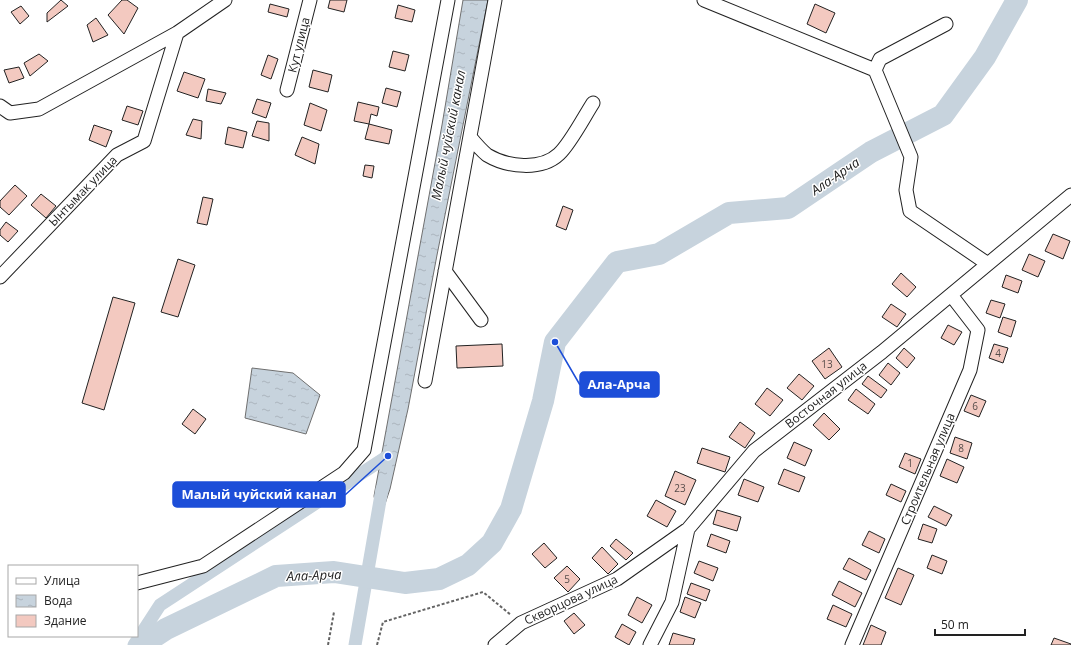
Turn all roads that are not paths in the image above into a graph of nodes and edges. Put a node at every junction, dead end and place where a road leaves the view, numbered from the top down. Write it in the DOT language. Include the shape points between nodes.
graph roads {
  1 [pos="225,0"];
  2 [pos="310,0"];
  3 [pos="448,0"];
  4 [pos="495,0"];
  5 [pos="704,0"];
  6 [pos="946,24"];
  7 [pos="177,33"];
  8 [pos="875,70"];
  9 [pos="287,90"];
  10 [pos="593,103"];
  11 [pos="0,106"];
  12 [pos="470,137"];
  13 [pos="1071,195"];
  14 [pos="988,264"];
  15 [pos="445,271"];
  16 [pos="0,277"];
  17 [pos="951,295"];
  18 [pos="481,320"];
  19 [pos="425,381"];
  20 [pos="688,529"];
  21 [pos="138,583"];
  22 [pos="495,645"];
  23 [pos="650,645"];
  24 [pos="852,645"];
  1 -- 7 [label="street"];
  2 -- 9 [label="street, Кут улица"];
  3 -- 21 [label="street" via="364,450 344,473 203,566"];
  4 -- 12 [label="street"];
  5 -- 8 [label="street"];
  6 -- 8 [label="street" via="880,59"];
  7 -- 11 [label="street" via="39,109 10,113"];
  7 -- 16 [label="street, Ынтымак улица" via="144,141 117,155"];
  8 -- 14 [label="street" via="911,157 906,190 910,211"];
  10 -- 12 [label="street" via="560,153 553,160 536,166 495,159 486,154"];
  12 -- 15 [label="street"];
  13 -- 14 [label="street, Восточная улица"];
  14 -- 17 [label="street, Восточная улица"];
  15 -- 18 [label="street"];
  15 -- 19 [label="street"];
  17 -- 20 [label="street, Восточная улица" via="754,451"];
  17 -- 24 [label="street, Строительная улица" via="978,330 970,370"];
  20 -- 22 [label="street, Скворцова улица" via="617,579 521,623"];
  20 -- 23 [label="street, Восточная улица" via="672,602"];
}
